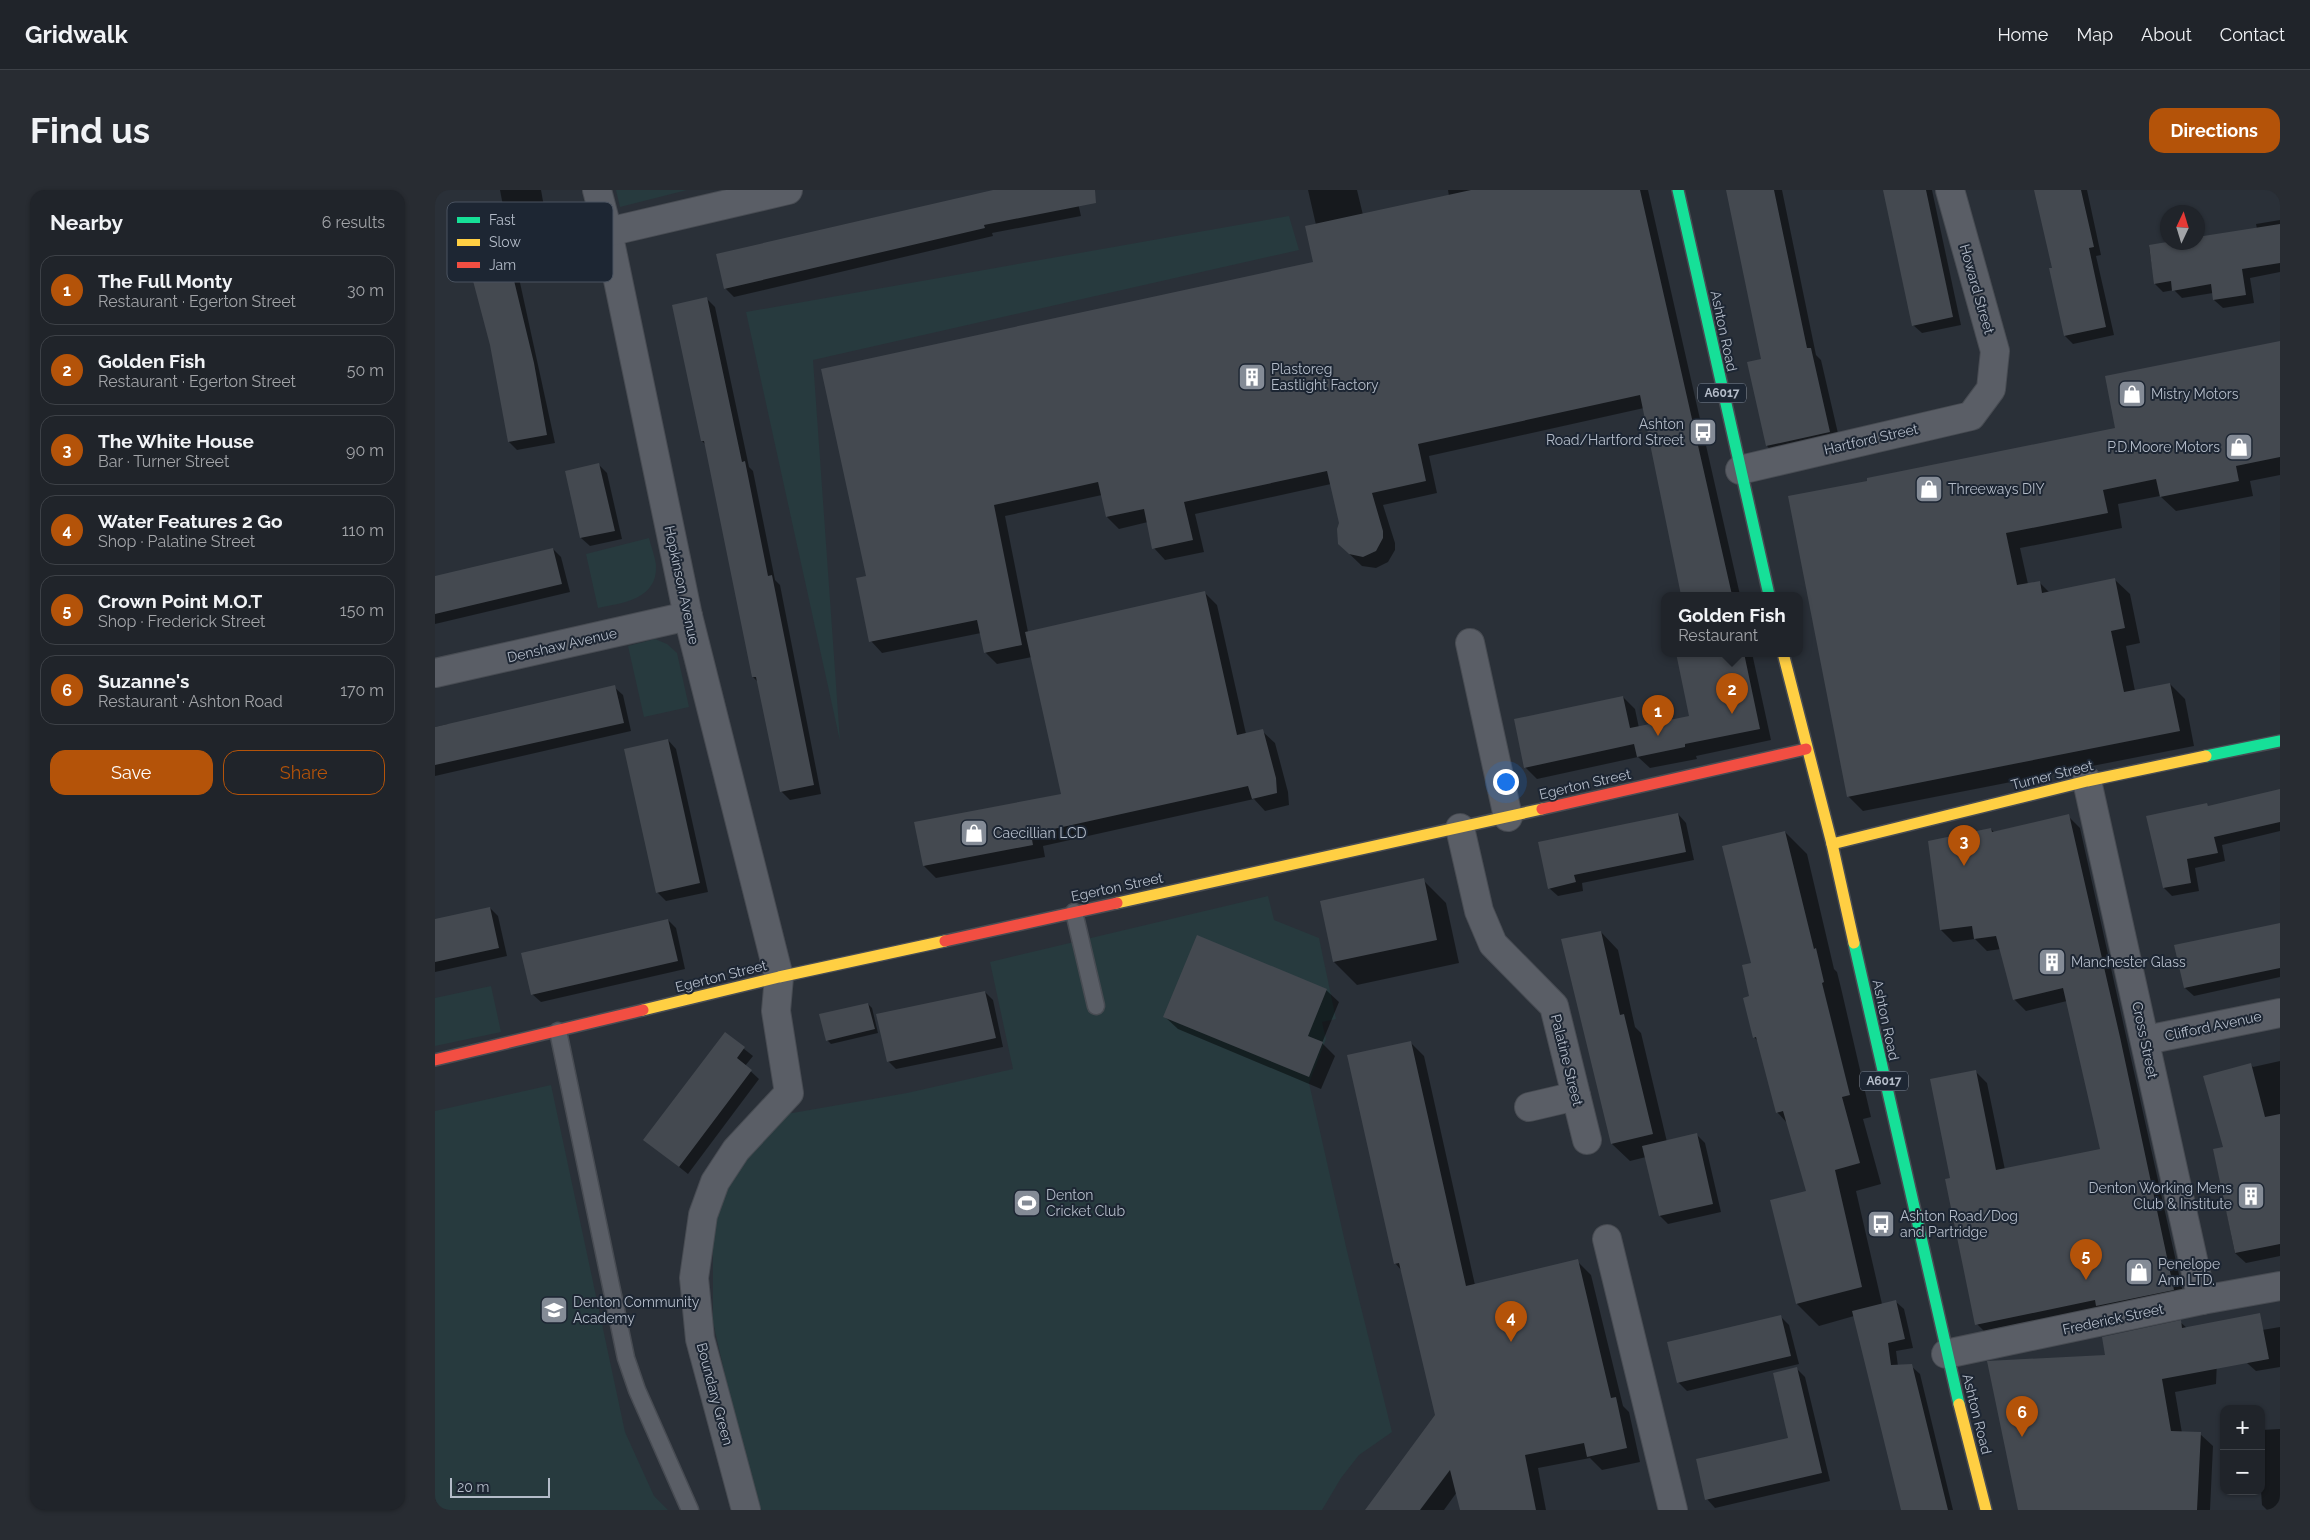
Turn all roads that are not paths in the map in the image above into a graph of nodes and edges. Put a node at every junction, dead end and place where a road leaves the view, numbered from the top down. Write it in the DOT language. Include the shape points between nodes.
graph roads {
  1 [pos="788,190"];
  2 [pos="1678,190"];
  3 [pos="1950,190"];
  4 [pos="613,231"];
  5 [pos="613,256"];
  6 [pos="1991,389"];
  7 [pos="1740,470"];
  8 [pos="1768,592"];
  9 [pos="688,616"];
  10 [pos="1471,642"];
  11 [pos="1784,657"];
  12 [pos="435,673"];
  13 [pos="2280,741"];
  14 [pos="1806,749"];
  15 [pos="2087,781"];
  16 [pos="1508,817"];
  17 [pos="1459,828"];
  18 [pos="1832,844"];
  19 [pos="1074,912"];
  20 [pos="779,977"];
  21 [pos="1096,1006"];
  22 [pos="2280,1012"];
  23 [pos="558,1031"];
  24 [pos="2146,1040"];
  25 [pos="435,1060"];
  26 [pos="1576,1096"];
  27 [pos="1529,1106"];
  28 [pos="1587,1140"];
  29 [pos="1607,1239"];
  30 [pos="2280,1286"];
  31 [pos="2202,1300"];
  32 [pos="1946,1354"];
  33 [pos="690,1510"];
  34 [pos="746,1510"];
  35 [pos="1673,1510"];
  36 [pos="1986,1510"];
  1 -- 4 [label="street"];
  2 -- 7 [label="main road, Ashton Road / A6017"];
  3 -- 6 [label="street, Howard Street" via="1995,351"];
  5 -- 9 [label="street, Hopkinson Avenue"];
  6 -- 7 [label="street, Hartford Street" via="1971,416"];
  7 -- 8 [label="main road, Ashton Road / A6017"];
  9 -- 12 [label="street, Denshaw Avenue"];
  9 -- 20 [label="street, Hopkinson Avenue"];
  10 -- 16 [label="street"];
  11 -- 14 [label="main road, Ashton Road / A6017"];
  13 -- 15 [label="main road, Turner Street"];
  14 -- 16 [label="main road, Egerton Street"];
  14 -- 18 [label="main road, Ashton Road / A6017"];
  15 -- 18 [label="main road, Turner Street"];
  15 -- 24 [label="street, Cross Street"];
  16 -- 17 [label="main road, Egerton Street"];
  17 -- 19 [label="main road, Egerton Street"];
  17 -- 26 [label="street, Palatine Street" via="1479,911 1493,944 1554,1006"];
  18 -- 32 [label="main road, Ashton Road / A6017"];
  19 -- 20 [label="main road, Egerton Street"];
  19 -- 21 [label="lane"];
  20 -- 23 [label="main road, Egerton Street"];
  20 -- 34 [label="street, Boundary Green" via="776,1011 789,1093 736,1150 715,1182 703,1215 694,1278 700,1339"];
  22 -- 24 [label="street, Clifford Avenue"];
  23 -- 25 [label="main road, Egerton Street"];
  23 -- 33 [label="lane" via="626,1358"];
  24 -- 31 [label="street, Cross Street"];
  26 -- 27 [label="street"];
  26 -- 28 [label="street, Palatine Street"];
  29 -- 35 [label="street"];
  30 -- 31 [label="street, Frederick Street"];
  31 -- 32 [label="street, Frederick Street"];
  32 -- 36 [label="main road, Ashton Road / A6017"];
}
